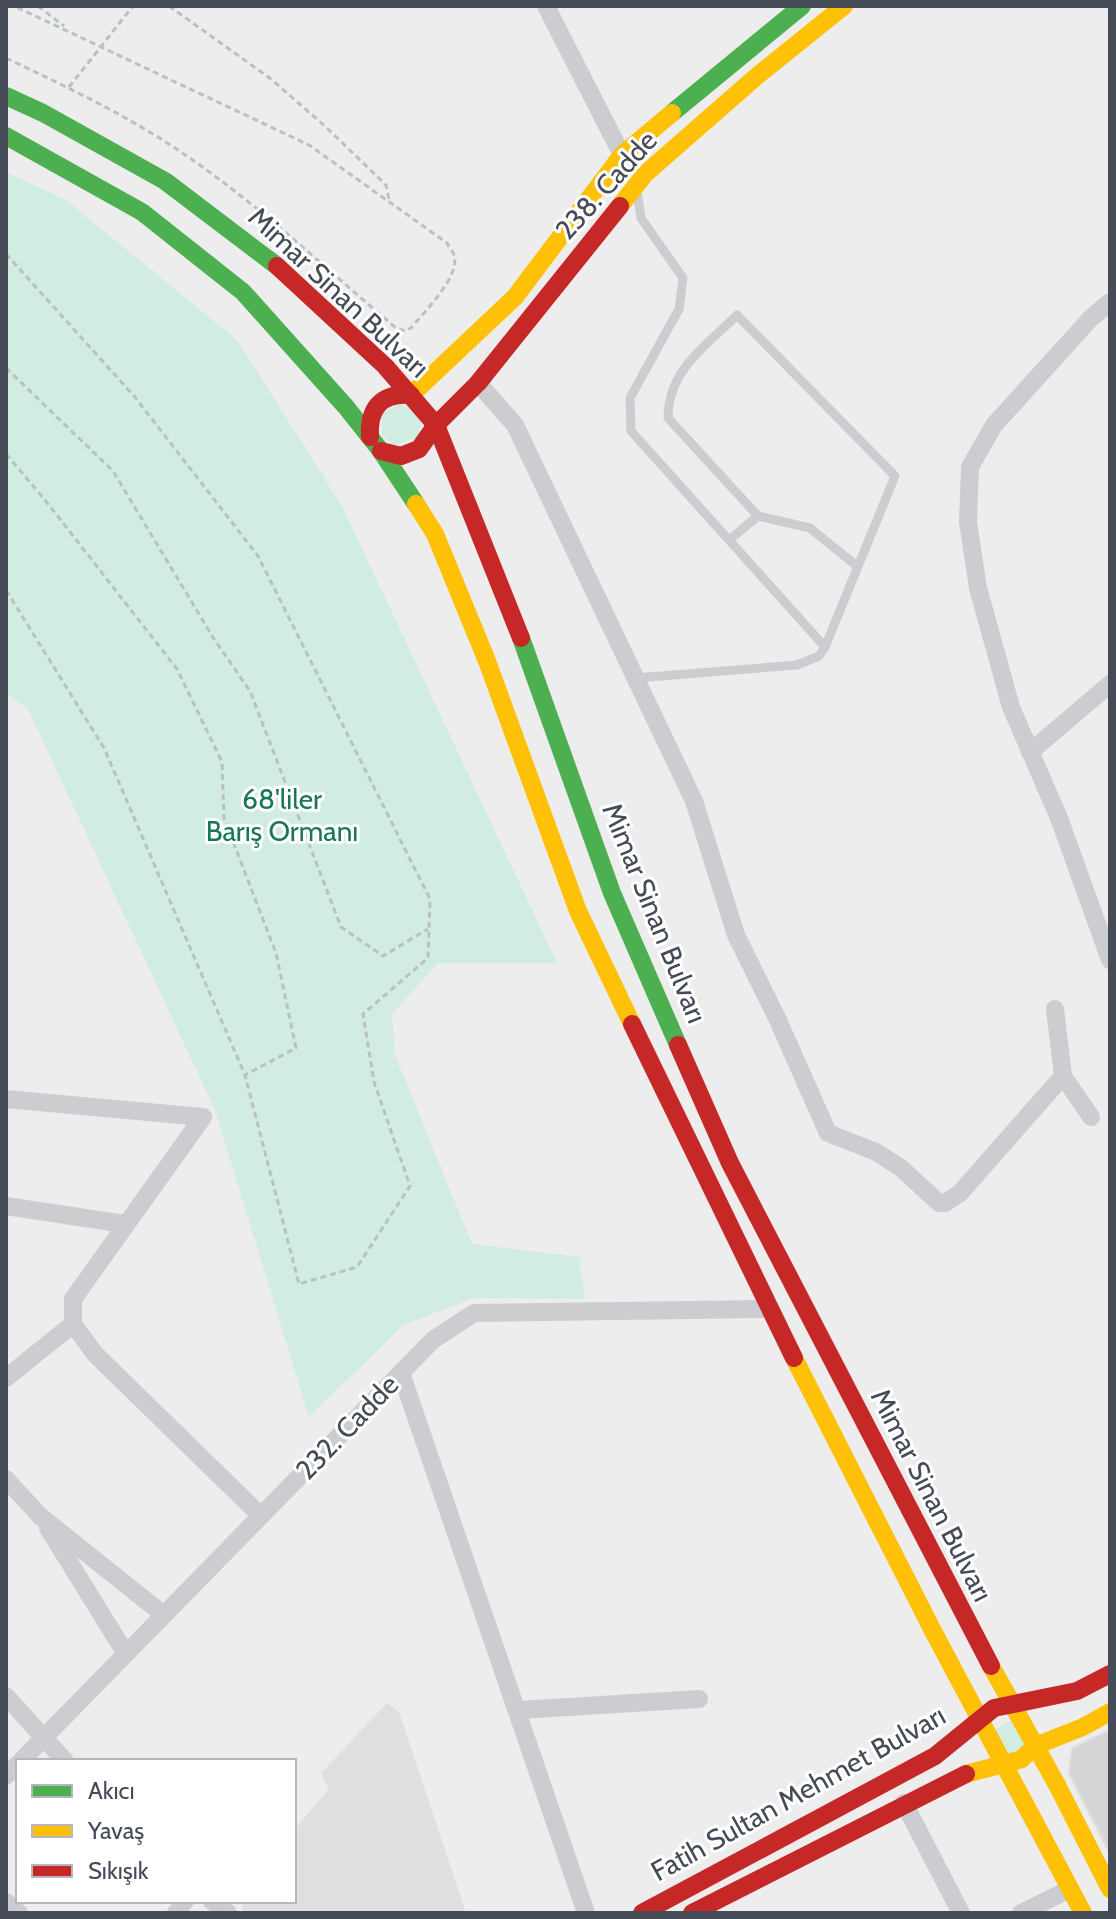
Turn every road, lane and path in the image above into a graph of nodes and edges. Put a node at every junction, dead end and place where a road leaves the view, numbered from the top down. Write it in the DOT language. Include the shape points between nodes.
graph roads {
  1 [pos="14,6"];
  2 [pos="38,6"];
  3 [pos="133,6"];
  4 [pos="169,6"];
  5 [pos="546,6"];
  6 [pos="802,6"];
  7 [pos="844,6"];
  8 [pos="69,30"];
  9 [pos="102,45"];
  10 [pos="6,58"];
  11 [pos="69,87"];
  12 [pos="6,96"];
  13 [pos="6,136"];
  14 [pos="622,155"];
  15 [pos="636,184"];
  16 [pos="389,201"];
  17 [pos="6,254"];
  18 [pos="1110,302"];
  19 [pos="6,368"];
  20 [pos="478,383"];
  21 [pos="411,395"];
  22 [pos="436,425"];
  23 [pos="375,444"];
  24 [pos="6,454"];
  25 [pos="758,516"];
  26 [pos="729,540"];
  27 [pos="858,567"];
  28 [pos="6,590"];
  29 [pos="825,647"];
  30 [pos="636,678"];
  31 [pos="1110,684"];
  32 [pos="1030,752"];
  33 [pos="429,929"];
  34 [pos="1110,960"];
  35 [pos="1055,1009"];
  36 [pos="245,1075"];
  37 [pos="1063,1076"];
  38 [pos="6,1099"];
  39 [pos="1091,1117"];
  40 [pos="6,1206"];
  41 [pos="125,1224"];
  42 [pos="769,1309"];
  43 [pos="73,1324"];
  44 [pos="401,1373"];
  45 [pos="6,1378"];
  46 [pos="6,1479"];
  47 [pos="40,1516"];
  48 [pos="261,1516"];
  49 [pos="164,1615"];
  50 [pos="126,1654"];
  51 [pos="1110,1674"];
  52 [pos="6,1696"];
  53 [pos="699,1699"];
  54 [pos="1011,1703"];
  55 [pos="519,1710"];
  56 [pos="1110,1712"];
  57 [pos="981,1720"];
  58 [pos="43,1739"];
  59 [pos="1035,1746"];
  60 [pos="23,1759"];
  61 [pos="63,1759"];
  62 [pos="1003,1763"];
  63 [pos="904,1803"];
  64 [pos="1070,1889"];
  65 [pos="1110,1889"];
  66 [pos="6,1902"];
  67 [pos="19,1913"];
  68 [pos="586,1913"];
  69 [pos="642,1913"];
  70 [pos="692,1913"];
  71 [pos="961,1913"];
  72 [pos="1021,1913"];
  73 [pos="1083,1913"];
  1 -- 8 [label="path"];
  2 -- 8 [label="path"];
  3 -- 9 [label="path"];
  4 -- 16 [label="path" via="271,79 327,128 386,185"];
  5 -- 14 [label="street"];
  6 -- 14 [label="main road, 238. Cadde"];
  7 -- 15 [label="main road, 238. Cadde"];
  8 -- 9 [label="path"];
  9 -- 11 [label="path"];
  9 -- 16 [label="path" via="309,145"];
  10 -- 11 [label="path"];
  11 -- 16 [label="path" via="121,114 235,191 405,331 447,284 455,256 447,243"];
  12 -- 21 [label="main road, Mimar Sinan Bulvarı" via="178,190 266,256"];
  13 -- 23 [label="main road" via="142,212 243,292"];
  14 -- 15 [label="main road"];
  14 -- 21 [label="main road, 238. Cadde" via="515,297"];
  15 -- 20 [label="main road, 238. Cadde"];
  15 -- 26 [label="lane" via="641,218 683,278 679,309 630,398 631,431"];
  17 -- 33 [label="path" via="134,396 258,556 430,899"];
  18 -- 32 [label="street" via="994,425 970,467 968,522 978,588 1011,707"];
  19 -- 33 [label="path" via="113,471 250,691 341,927 383,956"];
  20 -- 22 [label="main road, 238. Cadde"];
  20 -- 30 [label="street" via="515,425"];
  21 -- 22 [label="main road, Mimar Sinan Bulvarı"];
  21 -- 23 [label="main road" via="390,394 374,406 369,416"];
  22 -- 23 [label="main road" via="410,454 401,456"];
  22 -- 54 [label="main road, Mimar Sinan Bulvarı" via="521,638 612,893 730,1163"];
  23 -- 42 [label="main road" via="435,534 578,911"];
  24 -- 36 [label="path" via="177,669 222,762 224,818 276,953 296,1048"];
  25 -- 26 [label="lane"];
  25 -- 27 [label="lane" via="810,528"];
  25 -- 27 [label="lane" via="668,418 668,401 679,373 737,315 895,476"];
  26 -- 29 [label="lane"];
  27 -- 29 [label="lane"];
  28 -- 36 [label="path" via="104,748"];
  29 -- 30 [label="lane" via="819,656 797,665"];
  30 -- 37 [label="street" via="694,801 736,935 828,1133 876,1152 945,1203 960,1193"];
  31 -- 32 [label="street"];
  32 -- 34 [label="street"];
  33 -- 36 [label="path" via="428,958 363,1014 374,1082 410,1186 357,1267 299,1284"];
  35 -- 37 [label="street"];
  37 -- 39 [label="street"];
  38 -- 41 [label="street" via="203,1117"];
  40 -- 41 [label="street"];
  41 -- 43 [label="street" via="73,1299"];
  42 -- 44 [label="street, 232. Cadde" via="474,1313 433,1340"];
  42 -- 57 [label="main road"];
  43 -- 45 [label="street"];
  43 -- 48 [label="street" via="95,1354"];
  44 -- 48 [label="street, 232. Cadde"];
  44 -- 55 [label="street"];
  46 -- 47 [label="street"];
  47 -- 49 [label="street"];
  47 -- 50 [label="street"];
  48 -- 49 [label="street, 232. Cadde"];
  49 -- 50 [label="street, 232. Cadde"];
  50 -- 58 [label="street, 232. Cadde"];
  51 -- 54 [label="main road" via="1077,1691"];
  52 -- 58 [label="street"];
  53 -- 55 [label="street"];
  54 -- 57 [label="main road, Fatih Sultan Mehmet Bulvarı" via="994,1708"];
  54 -- 59 [label="main road, Mimar Sinan Bulvarı"];
  55 -- 68 [label="street"];
  56 -- 59 [label="main road"];
  57 -- 62 [label="main road"];
  57 -- 69 [label="main road, Fatih Sultan Mehmet Bulvarı" via="935,1756"];
  58 -- 60 [label="street, 232. Cadde"];
  58 -- 61 [label="street"];
  59 -- 62 [label="main road, Fatih Sultan Mehmet Bulvarı" via="1022,1759"];
  59 -- 65 [label="main road, Mimar Sinan Bulvarı"];
  62 -- 63 [label="main road, Fatih Sultan Mehmet Bulvarı" via="957,1777"];
  62 -- 64 [label="main road"];
  63 -- 70 [label="main road, Fatih Sultan Mehmet Bulvarı"];
  63 -- 71 [label="street"];
  64 -- 72 [label="street"];
  64 -- 73 [label="main road"];
  66 -- 67 [label="street"];
}
